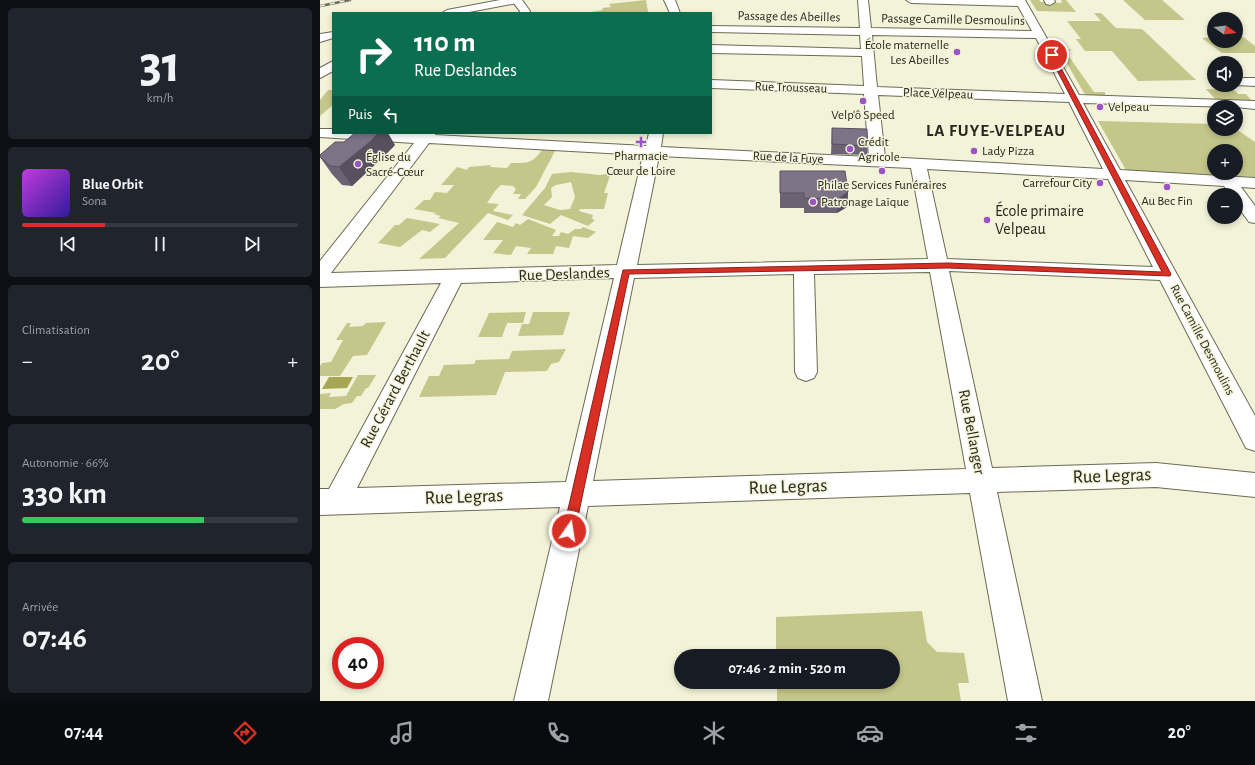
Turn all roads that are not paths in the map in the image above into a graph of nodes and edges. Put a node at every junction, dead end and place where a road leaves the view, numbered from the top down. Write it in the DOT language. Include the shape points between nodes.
graph roads {
  1 [pos="517,0"];
  2 [pos="863,0"];
  3 [pos="911,0"];
  4 [pos="671,1"];
  5 [pos="1002,1"];
  6 [pos="1020,1"];
  7 [pos="452,12"];
  8 [pos="524,12"];
  9 [pos="675,12"];
  10 [pos="1032,20"];
  11 [pos="1018,23"];
  12 [pos="712,29"];
  13 [pos="866,32"];
  14 [pos="332,35"];
  15 [pos="1040,35"];
  16 [pos="320,38"];
  17 [pos="712,49"];
  18 [pos="868,53"];
  19 [pos="332,66"];
  20 [pos="320,74"];
  21 [pos="1243,82"];
  22 [pos="1255,82"];
  23 [pos="712,84"];
  24 [pos="871,91"];
  25 [pos="1074,99"];
  26 [pos="1255,105"];
  27 [pos="320,133"];
  28 [pos="332,133"];
  29 [pos="366,134"];
  30 [pos="427,136"];
  31 [pos="654,142"];
  32 [pos="877,161"];
  33 [pos="918,163"];
  34 [pos="1114,174"];
  35 [pos="1229,182"];
  36 [pos="1255,183"];
  37 [pos="1255,218"];
  38 [pos="939,266"];
  39 [pos="804,268"];
  40 [pos="626,272"];
  41 [pos="320,274"];
  42 [pos="1167,274"];
  43 [pos="454,277"];
  44 [pos="320,280"];
  45 [pos="806,372"];
  46 [pos="1255,440"];
  47 [pos="982,481"];
  48 [pos="1255,485"];
  49 [pos="577,494"];
  50 [pos="328,502"];
  51 [pos="530,701"];
  52 [pos="1025,701"];
  1 -- 7 [label="street"];
  1 -- 8 [label="street"];
  2 -- 13 [label="street" via="869,20"];
  3 -- 5 [label="street"];
  4 -- 9 [label="street"];
  5 -- 6 [label="street"];
  5 -- 10 [label="street"];
  6 -- 10 [label="street, Rue Camille Desmoulins"];
  10 -- 11 [label="street"];
  10 -- 15 [label="street, Rue Camille Desmoulins"];
  12 -- 13 [label="street, Passage des Abeilles"];
  13 -- 15 [label="street, Passage Camille Desmoulins"];
  13 -- 18 [label="street"];
  14 -- 16 [label="street"];
  15 -- 25 [label="street, Rue Camille Desmoulins"];
  17 -- 18 [label="street"];
  18 -- 24 [label="street"];
  19 -- 20 [label="street"];
  21 -- 22 [label="street"];
  23 -- 24 [label="street, Rue Trousseau"];
  24 -- 25 [label="street, Place Velpeau"];
  24 -- 32 [label="street"];
  25 -- 26 [label="street, Place Velpeau"];
  25 -- 34 [label="street, Rue Camille Desmoulins"];
  27 -- 28 [label="street, Rue de la Fuye"];
  29 -- 30 [label="street, Rue de la Fuye"];
  30 -- 31 [label="street, Rue de la Fuye"];
  30 -- 41 [label="street"];
  31 -- 32 [label="street, Rue de la Fuye" via="804,159"];
  31 -- 40 [label="street"];
  32 -- 33 [label="street, Rue de la Fuye"];
  33 -- 34 [label="street, Rue de la Fuye"];
  33 -- 38 [label="street, Rue Bellanger"];
  34 -- 35 [label="street, Rue de la Fuye"];
  34 -- 42 [label="street, Rue Camille Desmoulins"];
  35 -- 36 [label="street, Rue de la Fuye"];
  35 -- 37 [label="street"];
  38 -- 39 [label="street, Rue Deslandes"];
  38 -- 42 [label="street, Rue Deslandes"];
  38 -- 47 [label="street, Rue Bellanger"];
  39 -- 40 [label="street, Rue Deslandes"];
  39 -- 45 [label="street"];
  40 -- 43 [label="street, Rue Deslandes"];
  40 -- 49 [label="street"];
  42 -- 46 [label="street, Rue Camille Desmoulins"];
  43 -- 44 [label="street, Rue Deslandes"];
  43 -- 50 [label="street, Rue Gérard Berthault"];
  47 -- 48 [label="street, Rue Legras" via="1156,475"];
  47 -- 49 [label="street, Rue Legras"];
  47 -- 52 [label="street, Rue Bellanger"];
  49 -- 50 [label="street, Rue Legras"];
  49 -- 51 [label="street"];
}
